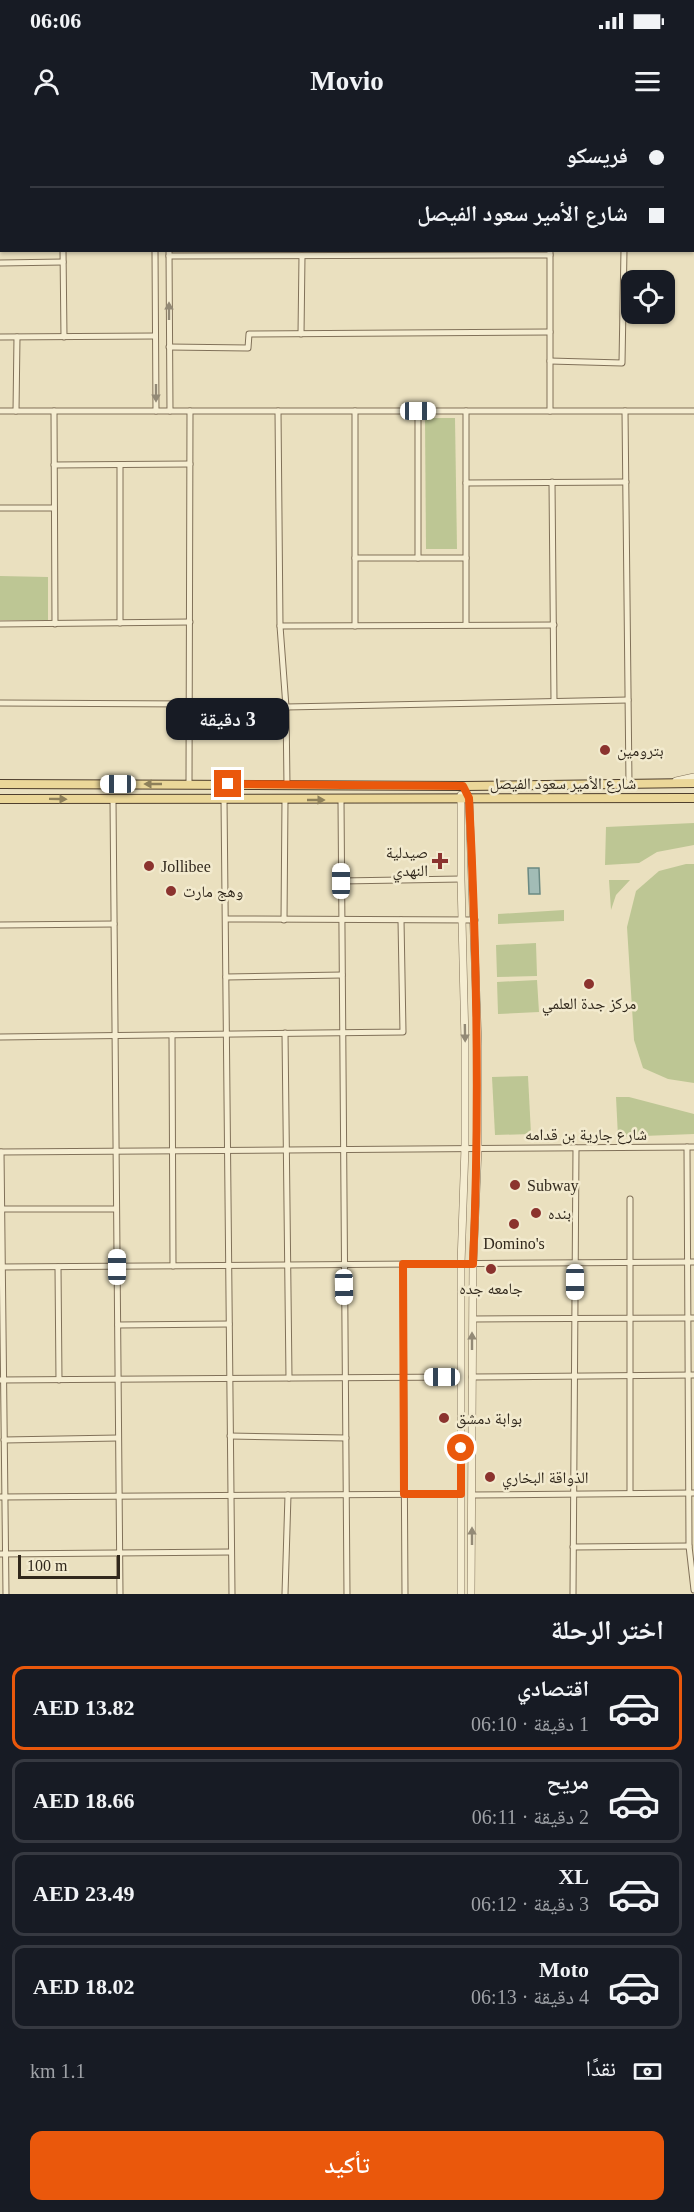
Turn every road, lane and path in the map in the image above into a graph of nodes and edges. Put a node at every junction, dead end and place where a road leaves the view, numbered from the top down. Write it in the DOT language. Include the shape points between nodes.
graph roads {
  1 [pos="63,252"];
  2 [pos="155,252"];
  3 [pos="624,252"];
  4 [pos="169,253"];
  5 [pos="214,253"];
  6 [pos="550,253"];
  7 [pos="302,255"];
  8 [pos="63,262"];
  9 [pos="0,263"];
  10 [pos="550,332"];
  11 [pos="301,334"];
  12 [pos="155,336"];
  13 [pos="17,337"];
  14 [pos="64,337"];
  15 [pos="0,338"];
  16 [pos="169,347"];
  17 [pos="550,361"];
  18 [pos="0,411"];
  19 [pos="16,411"];
  20 [pos="54,411"];
  21 [pos="156,411"];
  22 [pos="170,411"];
  23 [pos="190,411"];
  24 [pos="278,411"];
  25 [pos="355,411"];
  26 [pos="418,411"];
  27 [pos="466,411"];
  28 [pos="550,411"];
  29 [pos="625,411"];
  30 [pos="694,411"];
  31 [pos="190,464"];
  32 [pos="54,465"];
  33 [pos="120,466"];
  34 [pos="552,482"];
  35 [pos="626,482"];
  36 [pos="466,483"];
  37 [pos="0,508"];
  38 [pos="54,508"];
  39 [pos="355,558"];
  40 [pos="418,558"];
  41 [pos="466,558"];
  42 [pos="190,622"];
  43 [pos="120,623"];
  44 [pos="0,624"];
  45 [pos="55,624"];
  46 [pos="466,625"];
  47 [pos="554,625"];
  48 [pos="280,626"];
  49 [pos="355,626"];
  50 [pos="628,700"];
  51 [pos="554,701"];
  52 [pos="0,703"];
  53 [pos="189,705"];
  54 [pos="286,707"];
  55 [pos="694,777"];
  56 [pos="694,783"];
  57 [pos="0,784"];
  58 [pos="189,784"];
  59 [pos="629,784"];
  60 [pos="663,784"];
  61 [pos="287,786"];
  62 [pos="463,786"];
  63 [pos="465,798"];
  64 [pos="0,799"];
  65 [pos="224,799"];
  66 [pos="113,800"];
  67 [pos="285,800"];
  68 [pos="341,800"];
  69 [pos="694,800"];
  70 [pos="461,879"];
  71 [pos="341,881"];
  72 [pos="225,919"];
  73 [pos="285,920"];
  74 [pos="341,920"];
  75 [pos="401,920"];
  76 [pos="474,920"];
  77 [pos="463,921"];
  78 [pos="114,924"];
  79 [pos="0,925"];
  80 [pos="342,975"];
  81 [pos="226,977"];
  82 [pos="477,1001"];
  83 [pos="465,1003"];
  84 [pos="342,1033"];
  85 [pos="227,1034"];
  86 [pos="285,1034"];
  87 [pos="115,1035"];
  88 [pos="172,1035"];
  89 [pos="0,1037"];
  90 [pos="465,1147"];
  91 [pos="478,1147"];
  92 [pos="691,1147"];
  93 [pos="576,1148"];
  94 [pos="343,1149"];
  95 [pos="172,1150"];
  96 [pos="228,1150"];
  97 [pos="286,1150"];
  98 [pos="116,1151"];
  99 [pos="1,1152"];
  100 [pos="630,1199"];
  101 [pos="2,1209"];
  102 [pos="117,1209"];
  103 [pos="691,1262"];
  104 [pos="575,1263"];
  105 [pos="630,1263"];
  106 [pos="403,1264"];
  107 [pos="461,1264"];
  108 [pos="473,1264"];
  109 [pos="288,1265"];
  110 [pos="344,1265"];
  111 [pos="173,1266"];
  112 [pos="229,1266"];
  113 [pos="57,1267"];
  114 [pos="117,1267"];
  115 [pos="1,1268"];
  116 [pos="630,1318"];
  117 [pos="691,1318"];
  118 [pos="472,1319"];
  119 [pos="574,1319"];
  120 [pos="229,1324"];
  121 [pos="1,1325"];
  122 [pos="117,1325"];
  123 [pos="630,1375"];
  124 [pos="691,1375"];
  125 [pos="574,1376"];
  126 [pos="461,1377"];
  127 [pos="472,1377"];
  128 [pos="289,1378"];
  129 [pos="345,1378"];
  130 [pos="404,1378"];
  131 [pos="118,1379"];
  132 [pos="230,1379"];
  133 [pos="2,1380"];
  134 [pos="59,1380"];
  135 [pos="691,1432"];
  136 [pos="230,1436"];
  137 [pos="118,1438"];
  138 [pos="346,1438"];
  139 [pos="4,1440"];
  140 [pos="630,1493"];
  141 [pos="691,1493"];
  142 [pos="404,1494"];
  143 [pos="461,1494"];
  144 [pos="573,1494"];
  145 [pos="288,1495"];
  146 [pos="346,1495"];
  147 [pos="472,1495"];
  148 [pos="119,1496"];
  149 [pos="231,1496"];
  150 [pos="2,1497"];
  151 [pos="689,1546"];
  152 [pos="573,1547"];
  153 [pos="231,1552"];
  154 [pos="120,1553"];
  155 [pos="3,1554"];
  156 [pos="694,1590"];
  157 [pos="6,1594"];
  158 [pos="120,1594"];
  159 [pos="231,1594"];
  160 [pos="285,1594"];
  161 [pos="347,1594"];
  162 [pos="405,1594"];
  163 [pos="461,1594"];
  164 [pos="471,1594"];
  165 [pos="573,1594"];
  1 -- 8 [label="street"];
  2 -- 12 [label="street"];
  3 -- 17 [label="street" via="621,363"];
  4 -- 5 [label="street"];
  16 -- 4 [label="street, one-way"];
  5 -- 7 [label="street"];
  6 -- 7 [label="street"];
  6 -- 10 [label="street"];
  7 -- 11 [label="street"];
  8 -- 9 [label="street"];
  8 -- 14 [label="street"];
  10 -- 11 [label="street"];
  10 -- 17 [label="street"];
  11 -- 16 [label="street" via="249,334 248,348"];
  12 -- 14 [label="street"];
  12 -- 21 [label="street, one-way"];
  13 -- 14 [label="street"];
  13 -- 15 [label="street"];
  13 -- 19 [label="street"];
  16 -- 22 [label="street"];
  17 -- 28 [label="street"];
  18 -- 19 [label="street"];
  19 -- 20 [label="street"];
  20 -- 21 [label="street"];
  20 -- 32 [label="street"];
  21 -- 22 [label="street"];
  22 -- 23 [label="street"];
  23 -- 24 [label="street"];
  23 -- 31 [label="street"];
  24 -- 25 [label="street"];
  24 -- 48 [label="street"];
  25 -- 26 [label="street"];
  25 -- 39 [label="street"];
  26 -- 27 [label="street"];
  26 -- 40 [label="street"];
  27 -- 28 [label="street"];
  27 -- 36 [label="street"];
  28 -- 29 [label="street"];
  29 -- 30 [label="street"];
  29 -- 35 [label="street"];
  31 -- 33 [label="street"];
  31 -- 42 [label="street"];
  32 -- 33 [label="street"];
  32 -- 38 [label="street"];
  33 -- 43 [label="street"];
  34 -- 35 [label="street"];
  34 -- 36 [label="street"];
  34 -- 47 [label="street"];
  35 -- 50 [label="street"];
  36 -- 41 [label="street"];
  37 -- 38 [label="street"];
  38 -- 45 [label="street"];
  39 -- 40 [label="street"];
  39 -- 49 [label="street"];
  40 -- 41 [label="street"];
  41 -- 46 [label="street"];
  42 -- 43 [label="street"];
  42 -- 53 [label="street"];
  43 -- 45 [label="street"];
  44 -- 45 [label="street"];
  46 -- 47 [label="street"];
  46 -- 49 [label="street"];
  47 -- 51 [label="street"];
  48 -- 49 [label="street"];
  48 -- 54 [label="street"];
  50 -- 51 [label="street"];
  50 -- 59 [label="street"];
  51 -- 54 [label="street"];
  52 -- 53 [label="street"];
  53 -- 58 [label="street"];
  54 -- 61 [label="street"];
  55 -- 60 [label="street"];
  56 -- 60 [label="main road, شارع الأمير سعود الفيصل"];
  58 -- 57 [label="main road, شارع الأمير سعود الفيصل, one-way"];
  58 -- 61 [label="main road, شارع الأمير سعود الفيصل"];
  59 -- 60 [label="main road, شارع الأمير سعود الفيصل"];
  59 -- 62 [label="main road, شارع الأمير سعود الفيصل"];
  61 -- 62 [label="main road, شارع الأمير سعود الفيصل"];
  62 -- 63 [label="street"];
  63 -- 68 [label="main road, شارع الأمير سعود الفيصل"];
  63 -- 69 [label="main road, شارع الأمير سعود الفيصل"];
  63 -- 70 [label="street"];
  63 -- 76 [label="street"];
  64 -- 66 [label="main road, شارع الأمير سعود الفيصل, one-way"];
  65 -- 66 [label="main road, شارع الأمير سعود الفيصل"];
  65 -- 67 [label="main road, شارع الأمير سعود الفيصل"];
  65 -- 72 [label="street"];
  66 -- 78 [label="street"];
  67 -- 68 [label="main road, شارع الأمير سعود الفيصل, one-way"];
  67 -- 73 [label="street"];
  68 -- 71 [label="street"];
  70 -- 71 [label="street"];
  70 -- 77 [label="street"];
  71 -- 74 [label="street"];
  72 -- 73 [label="street"];
  72 -- 81 [label="street"];
  73 -- 74 [label="street"];
  74 -- 75 [label="street"];
  74 -- 80 [label="street"];
  75 -- 77 [label="street"];
  75 -- 84 [label="street" via="403,1032"];
  76 -- 77 [label="street"];
  76 -- 82 [label="street"];
  77 -- 83 [label="street"];
  78 -- 79 [label="street"];
  78 -- 87 [label="street"];
  80 -- 81 [label="street"];
  80 -- 84 [label="street"];
  81 -- 85 [label="street"];
  82 -- 83 [label="street"];
  82 -- 91 [label="street"];
  83 -- 90 [label="street, one-way"];
  84 -- 86 [label="street"];
  84 -- 94 [label="street"];
  85 -- 86 [label="street"];
  85 -- 88 [label="street"];
  85 -- 96 [label="street"];
  86 -- 97 [label="street"];
  87 -- 88 [label="street"];
  87 -- 89 [label="street"];
  87 -- 98 [label="street"];
  88 -- 95 [label="street"];
  90 -- 91 [label="street, شارع جارية بن قدامه"];
  90 -- 94 [label="street, شارع جارية بن قدامه"];
  90 -- 107 [label="street"];
  91 -- 93 [label="street, شارع جارية بن قدامه"];
  91 -- 108 [label="street"];
  92 -- 93 [label="street, شارع جارية بن قدامه"];
  92 -- 103 [label="street"];
  93 -- 104 [label="street"];
  94 -- 97 [label="street, شارع جارية بن قدامه"];
  94 -- 110 [label="street"];
  95 -- 96 [label="street, شارع جارية بن قدامه"];
  95 -- 98 [label="street, شارع جارية بن قدامه"];
  95 -- 111 [label="street"];
  96 -- 97 [label="street, شارع جارية بن قدامه"];
  96 -- 112 [label="street"];
  97 -- 109 [label="street"];
  98 -- 99 [label="street, شارع جارية بن قدامه"];
  98 -- 102 [label="street"];
  99 -- 101 [label="street"];
  100 -- 105 [label="street"];
  101 -- 102 [label="street"];
  101 -- 115 [label="street"];
  102 -- 114 [label="street"];
  103 -- 105 [label="street"];
  103 -- 117 [label="street"];
  104 -- 105 [label="street"];
  104 -- 108 [label="street"];
  104 -- 119 [label="street"];
  105 -- 116 [label="street"];
  106 -- 107 [label="street"];
  106 -- 110 [label="street"];
  106 -- 130 [label="street"];
  107 -- 108 [label="street"];
  107 -- 126 [label="street"];
  108 -- 118 [label="street"];
  109 -- 110 [label="street"];
  109 -- 112 [label="street"];
  109 -- 128 [label="street"];
  110 -- 129 [label="street"];
  111 -- 112 [label="street"];
  111 -- 114 [label="street"];
  112 -- 120 [label="street"];
  113 -- 114 [label="street"];
  113 -- 115 [label="street"];
  113 -- 134 [label="street"];
  114 -- 122 [label="street"];
  115 -- 121 [label="street"];
  116 -- 117 [label="street"];
  116 -- 119 [label="street"];
  116 -- 123 [label="street"];
  117 -- 124 [label="street"];
  118 -- 119 [label="street"];
  127 -- 118 [label="street, one-way"];
  119 -- 125 [label="street"];
  120 -- 122 [label="street"];
  120 -- 132 [label="street"];
  121 -- 133 [label="street"];
  122 -- 131 [label="street"];
  123 -- 124 [label="street"];
  123 -- 125 [label="street"];
  123 -- 140 [label="street"];
  124 -- 135 [label="street"];
  125 -- 127 [label="street"];
  125 -- 144 [label="street"];
  126 -- 130 [label="street"];
  126 -- 143 [label="street"];
  127 -- 147 [label="street"];
  128 -- 129 [label="street"];
  128 -- 132 [label="street"];
  129 -- 130 [label="street"];
  129 -- 138 [label="street"];
  130 -- 142 [label="street"];
  131 -- 132 [label="street"];
  131 -- 134 [label="street"];
  131 -- 137 [label="street"];
  132 -- 136 [label="street"];
  133 -- 134 [label="street"];
  133 -- 139 [label="street"];
  135 -- 141 [label="street"];
  136 -- 138 [label="street"];
  136 -- 149 [label="street"];
  137 -- 139 [label="street"];
  137 -- 148 [label="street"];
  138 -- 146 [label="street"];
  139 -- 150 [label="street"];
  140 -- 141 [label="street"];
  140 -- 144 [label="street"];
  141 -- 151 [label="street"];
  142 -- 143 [label="street"];
  142 -- 146 [label="street"];
  142 -- 162 [label="street"];
  143 -- 163 [label="street"];
  144 -- 147 [label="street"];
  144 -- 152 [label="street"];
  145 -- 146 [label="street"];
  145 -- 149 [label="street"];
  145 -- 160 [label="street"];
  146 -- 161 [label="street"];
  164 -- 147 [label="street, one-way"];
  148 -- 149 [label="street"];
  148 -- 150 [label="street"];
  148 -- 154 [label="street"];
  149 -- 153 [label="street"];
  150 -- 155 [label="street"];
  151 -- 152 [label="street"];
  151 -- 156 [label="street"];
  152 -- 165 [label="street"];
  153 -- 154 [label="street"];
  153 -- 159 [label="street"];
  154 -- 155 [label="street"];
  154 -- 158 [label="street"];
  155 -- 157 [label="street"];
}
